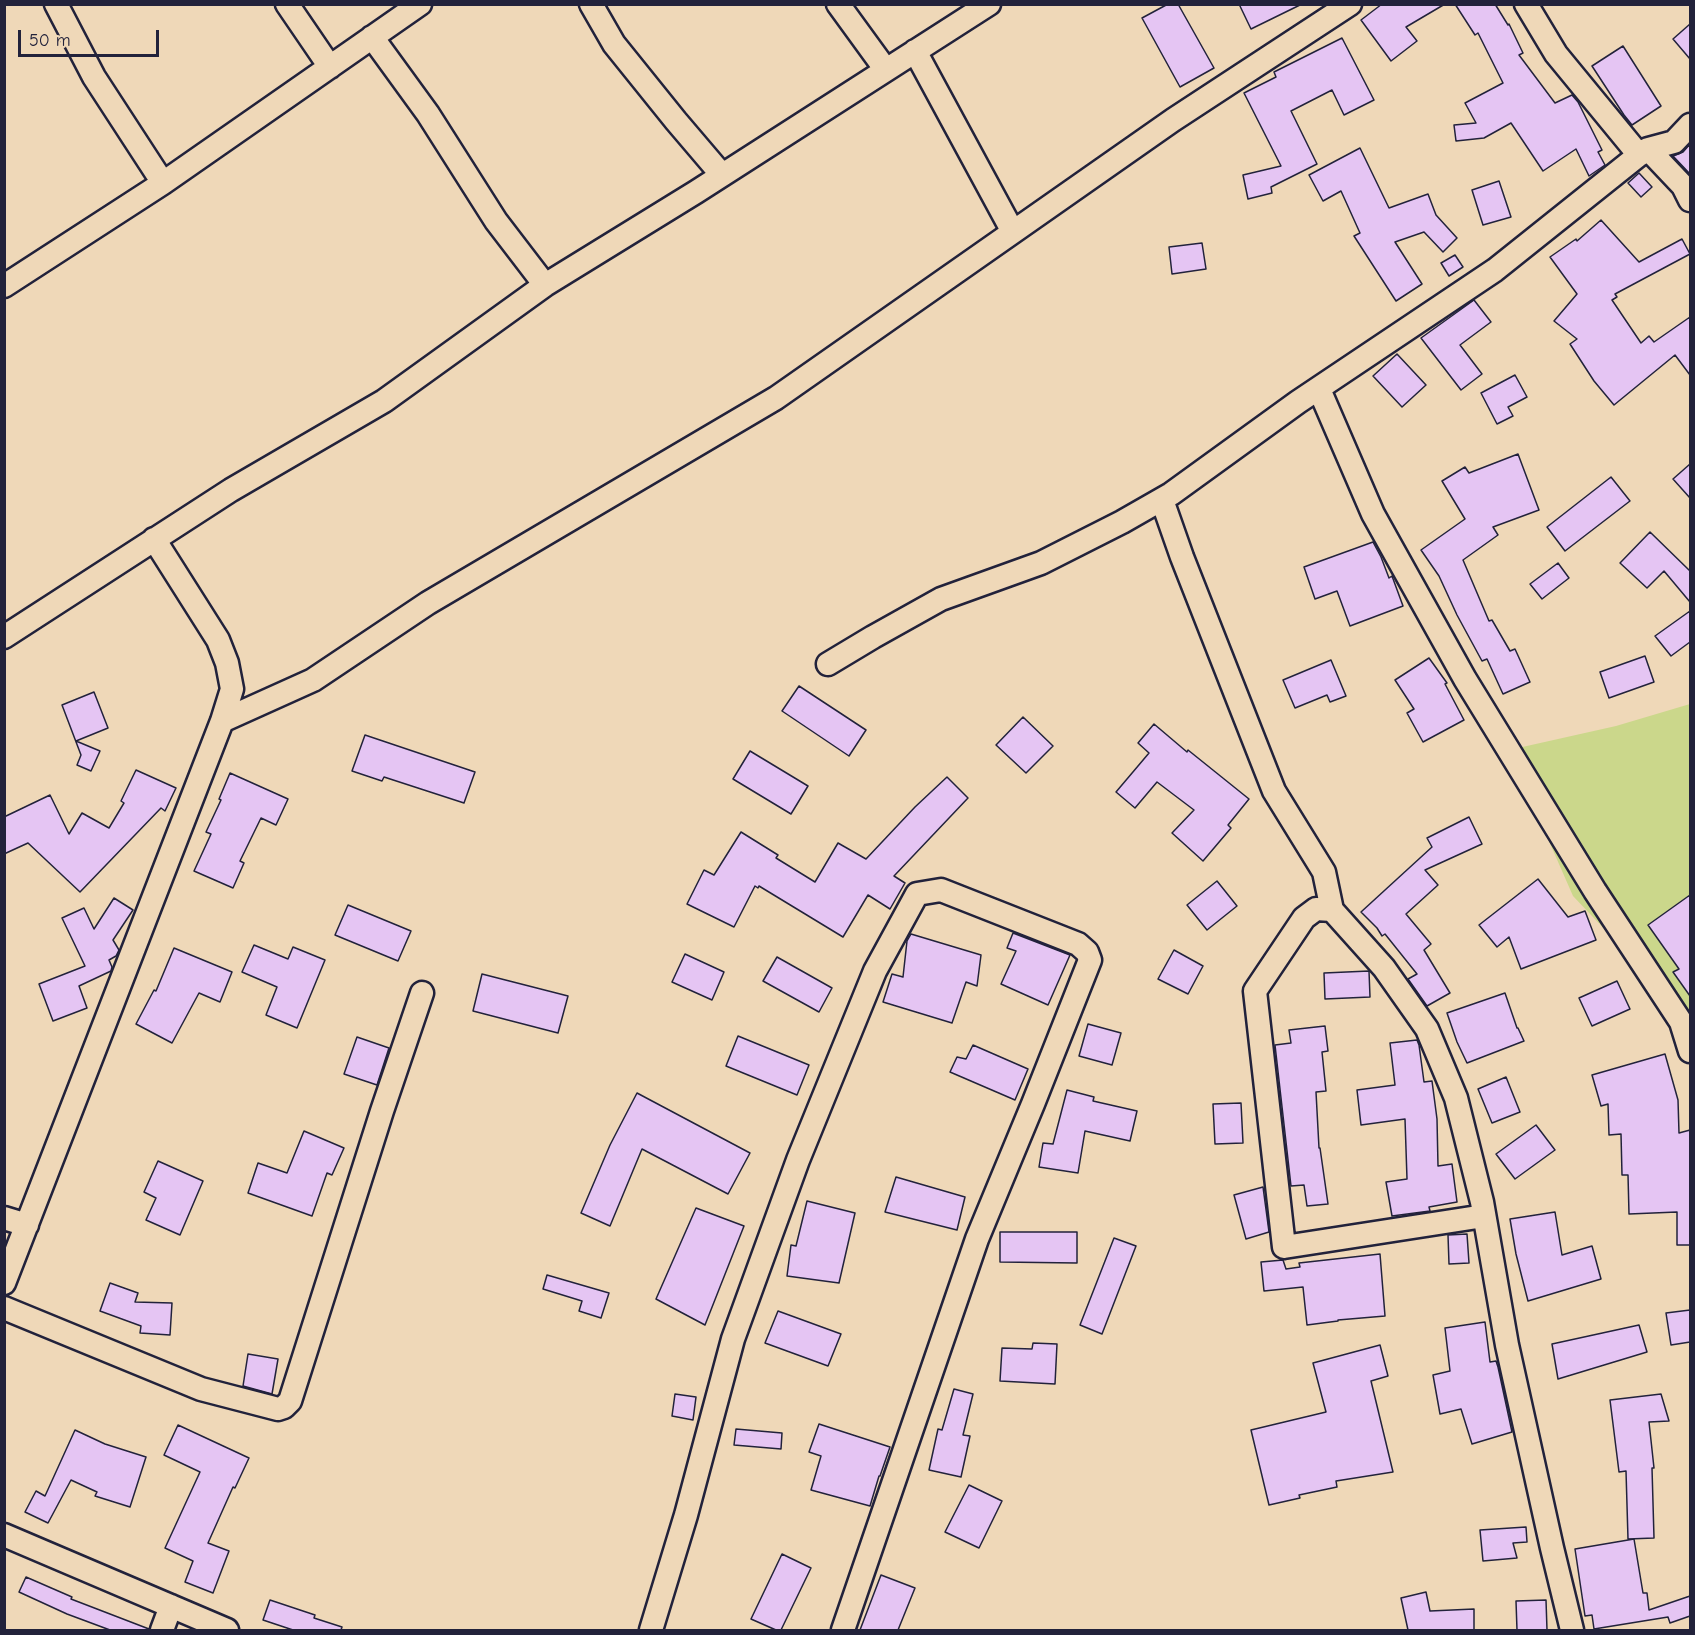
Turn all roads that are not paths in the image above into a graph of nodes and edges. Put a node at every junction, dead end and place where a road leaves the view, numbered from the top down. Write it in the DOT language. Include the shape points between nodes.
graph roads {
  1 [pos="56,4"];
  2 [pos="287,4"];
  3 [pos="420,4"];
  4 [pos="591,4"];
  5 [pos="838,4"];
  6 [pos="989,4"];
  7 [pos="1350,4"];
  8 [pos="1526,4"];
  9 [pos="372,37"];
  10 [pos="915,51"];
  11 [pos="330,66"];
  12 [pos="886,70"];
  13 [pos="1690,125"];
  14 [pos="1644,152"];
  15 [pos="722,175"];
  16 [pos="163,183"];
  17 [pos="1690,200"];
  18 [pos="1013,232"];
  19 [pos="545,285"];
  20 [pos="4,286"];
  21 [pos="1319,389"];
  22 [pos="1162,500"];
  23 [pos="154,539"];
  24 [pos="4,637"];
  25 [pos="828,664"];
  26 [pos="222,721"];
  27 [pos="1332,910"];
  28 [pos="422,993"];
  29 [pos="1690,1051"];
  30 [pos="1484,1216"];
  31 [pos="4,1218"];
  32 [pos="27,1225"];
  33 [pos="4,1283"];
  34 [pos="4,1308"];
  35 [pos="4,1535"];
  36 [pos="171,1606"];
  37 [pos="162,1630"];
  38 [pos="227,1630"];
  39 [pos="651,1630"];
  40 [pos="843,1630"];
  41 [pos="1572,1630"];
  1 -- 16 [label="street" via="94,77"];
  2 -- 11 [label="street"];
  3 -- 9 [label="street"];
  4 -- 15 [label="street" via="614,44"];
  5 -- 12 [label="street"];
  6 -- 10 [label="street"];
  7 -- 18 [label="street" via="1173,120"];
  8 -- 14 [label="street" via="1556,54"];
  9 -- 11 [label="street"];
  9 -- 19 [label="street" via="428,114 496,221"];
  10 -- 12 [label="street"];
  10 -- 18 [label="street"];
  11 -- 16 [label="street"];
  12 -- 15 [label="street"];
  13 -- 14 [label="street" via="1674,142"];
  14 -- 17 [label="street" via="1683,186"];
  14 -- 21 [label="street" via="1495,270"];
  15 -- 19 [label="street"];
  16 -- 20 [label="street"];
  18 -- 26 [label="street" via="776,398 428,603 313,680"];
  19 -- 23 [label="street" via="384,401"];
  21 -- 22 [label="street"];
  21 -- 29 [label="street" via="1373,514 1466,679 1595,891 1681,1022"];
  22 -- 25 [label="street" via="1041,563 941,599"];
  22 -- 27 [label="street" via="1274,791 1324,872"];
  23 -- 24 [label="street"];
  23 -- 26 [label="street" via="218,640 227,663 232,689"];
  26 -- 32 [label="street"];
  27 -- 30 [label="street" via="1384,968 1427,1029 1456,1098"];
  27 -- 30 [label="street" via="1316,909 1304,918 1255,991 1284,1247"];
  28 -- 34 [label="street" via="290,1401 284,1407 278,1409 201,1389"];
  30 -- 41 [label="street" via="1507,1345"];
  31 -- 32 [label="street"];
  32 -- 33 [label="street"];
  35 -- 36 [label="street"];
  36 -- 37 [label="street"];
  36 -- 38 [label="street"];
  39 -- 40 [label="street" via="733,1339 798,1160 875,971 917,894 941,890 1078,944 1089,960 977,1239"];
}
